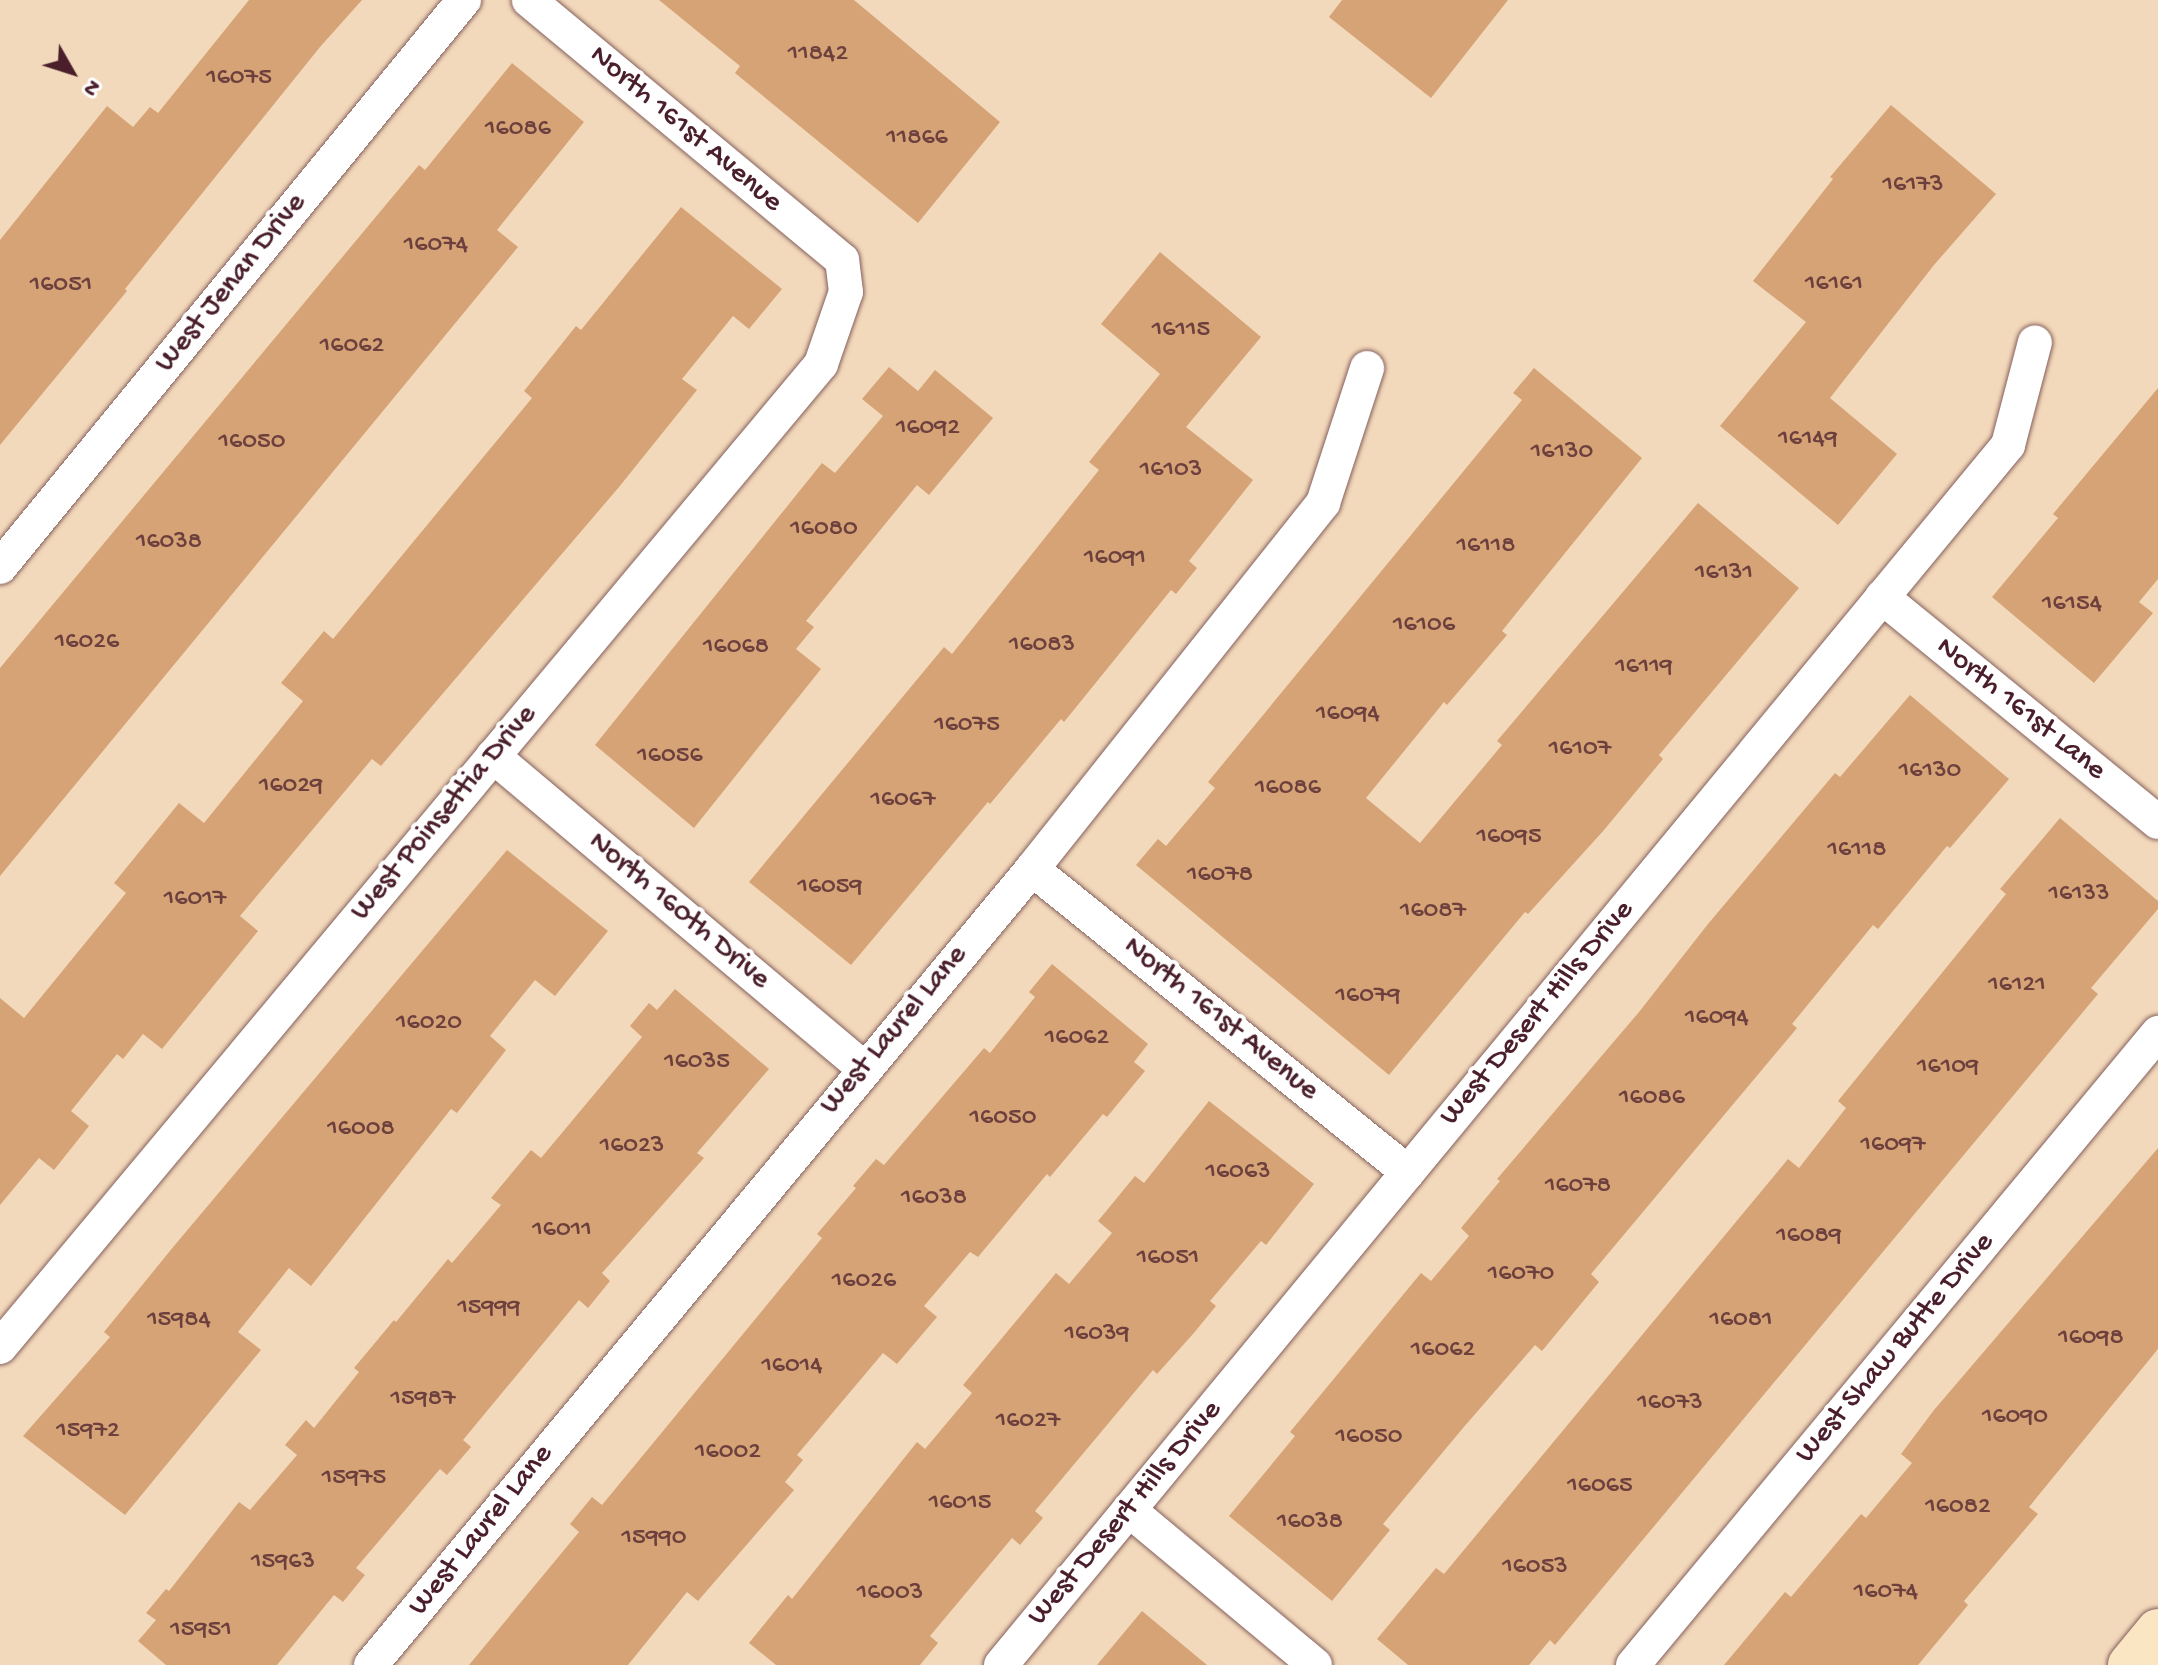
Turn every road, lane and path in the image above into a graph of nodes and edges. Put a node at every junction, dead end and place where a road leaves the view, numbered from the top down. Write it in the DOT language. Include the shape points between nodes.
graph roads {
  1 [pos="464,0"];
  2 [pos="529,0"];
  3 [pos="842,260"];
  4 [pos="2035,342"];
  5 [pos="1367,368"];
  6 [pos="0,567"];
  7 [pos="1882,597"];
  8 [pos="493,756"];
  9 [pos="2158,822"];
  10 [pos="1032,869"];
  11 [pos="2158,1033"];
  12 [pos="863,1068"];
  13 [pos="1408,1172"];
  14 [pos="0,1347"];
  15 [pos="1129,1510"];
  16 [pos="2158,1631"];
  17 [pos="371,1665"];
  18 [pos="1001,1665"];
  19 [pos="1315,1665"];
  20 [pos="1633,1665"];
  21 [pos="2130,1665"];
  1 -- 6 [label="street, West Jenan Drive"];
  2 -- 3 [label="street, North 161st Avenue"];
  3 -- 8 [label="street, West Poinsettia Drive" via="846,292 821,364"];
  4 -- 7 [label="street, West Desert Hills Drive" via="2008,445"];
  5 -- 10 [label="street, West Laurel Lane" via="1323,503"];
  7 -- 9 [label="street, North 161st Lane"];
  7 -- 13 [label="street, West Desert Hills Drive"];
  8 -- 12 [label="street, North 160th Drive"];
  8 -- 14 [label="street, West Poinsettia Drive"];
  10 -- 12 [label="street, West Laurel Lane"];
  10 -- 13 [label="street, North 161st Avenue"];
  11 -- 20 [label="street, West Shaw Butte Drive"];
  12 -- 17 [label="street, West Laurel Lane"];
  13 -- 15 [label="street, West Desert Hills Drive"];
  15 -- 18 [label="street, West Desert Hills Drive"];
  15 -- 19 [label="street"];
  16 -- 21 [label="main road"];
}
